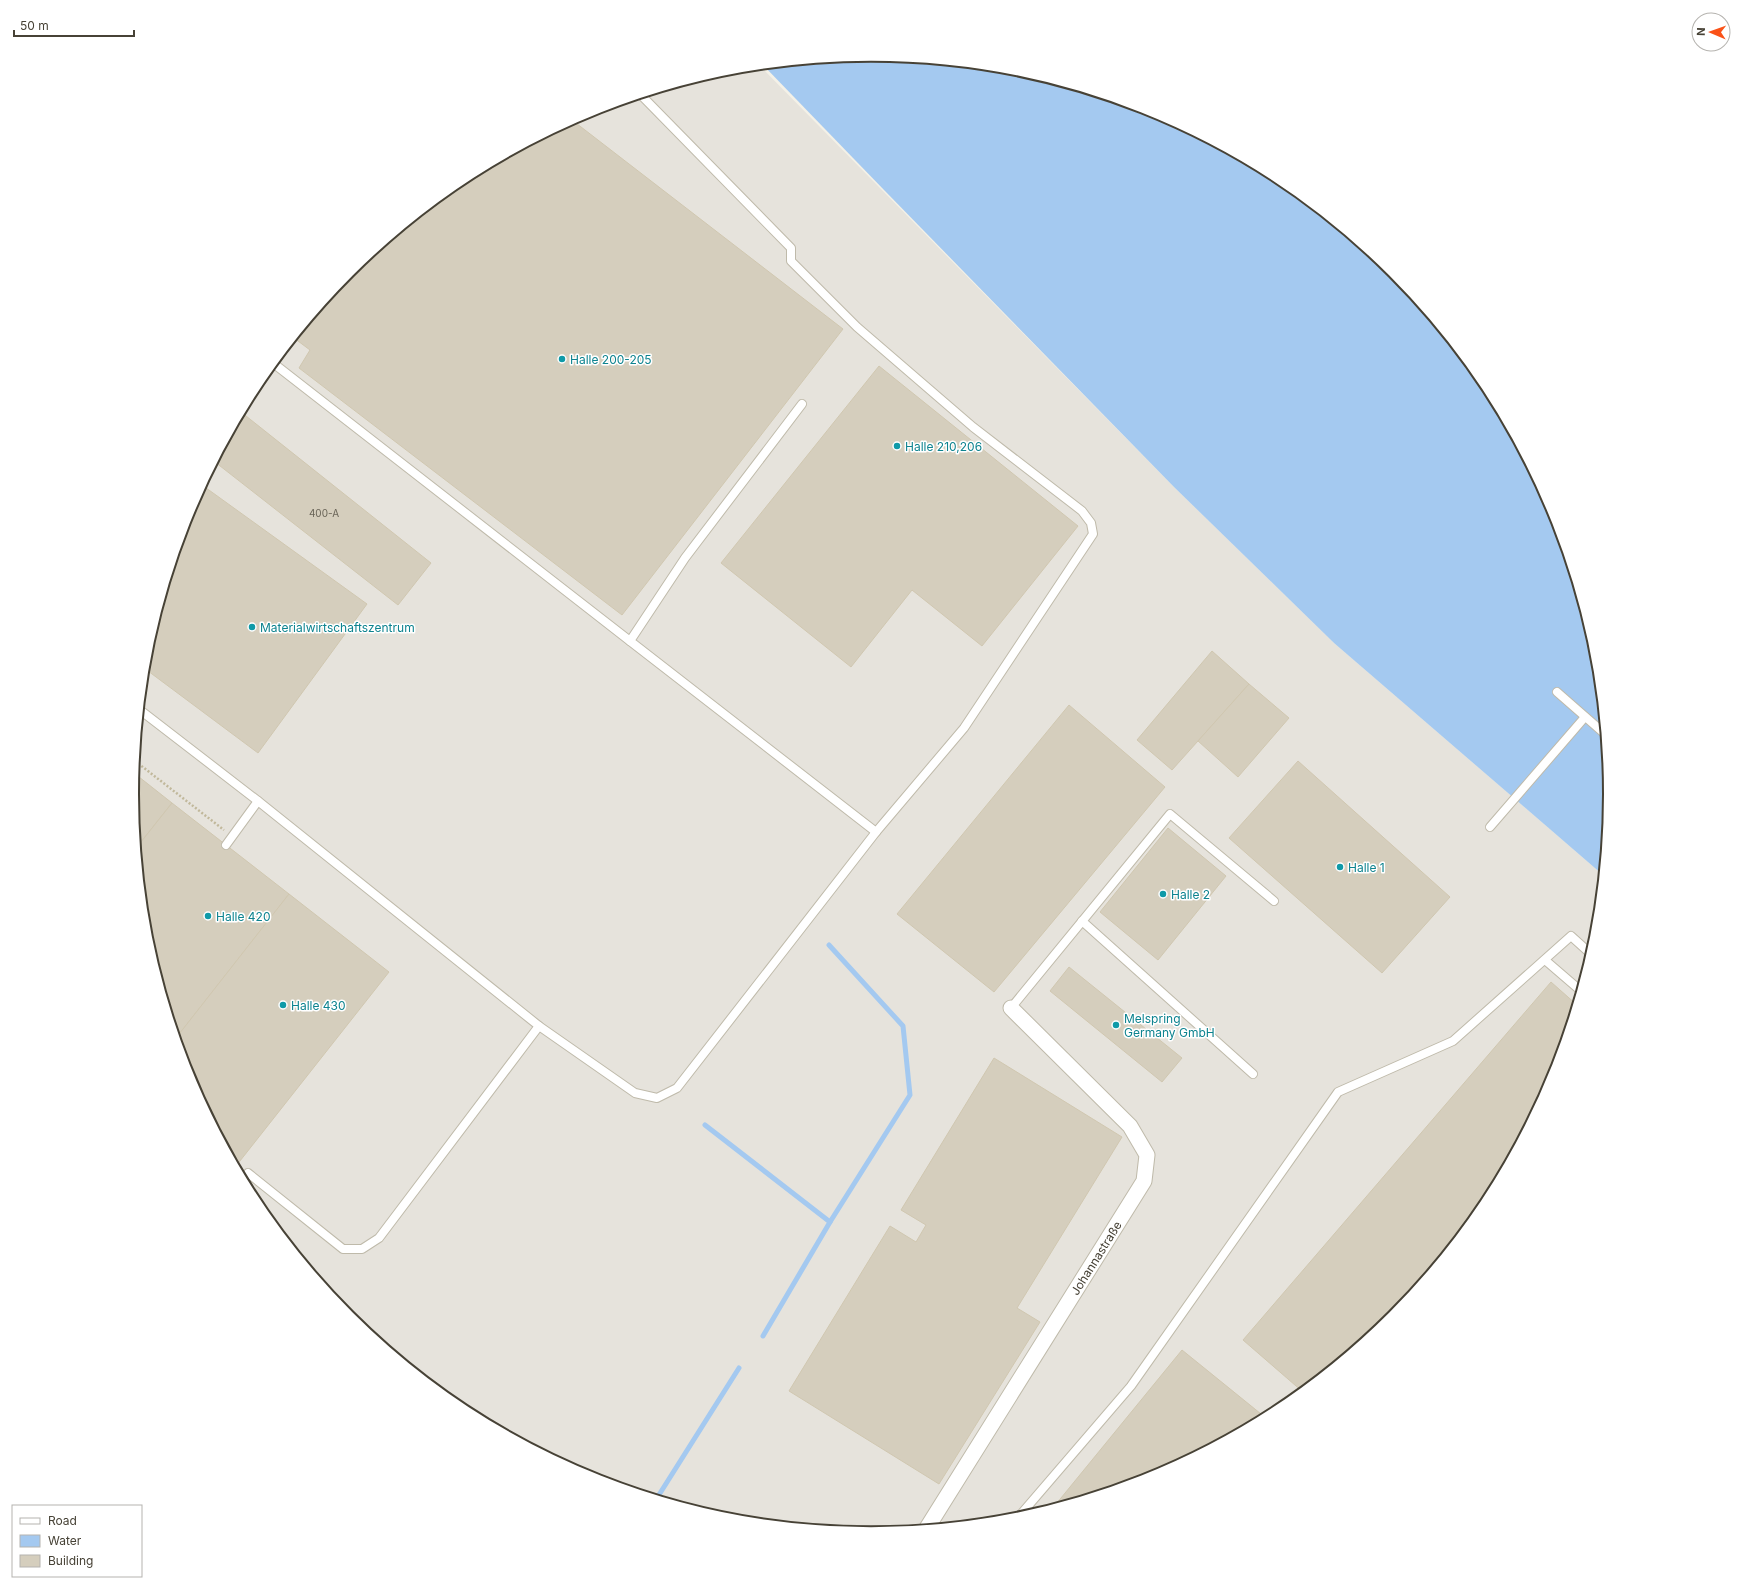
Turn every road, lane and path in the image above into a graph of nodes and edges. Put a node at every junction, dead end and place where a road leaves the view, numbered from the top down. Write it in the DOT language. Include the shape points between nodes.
graph roads {
  1 [pos="644,98"];
  2 [pos="277,366"];
  3 [pos="802,404"];
  4 [pos="630,640"];
  5 [pos="1557,692"];
  6 [pos="144,713"];
  7 [pos="1585,716"];
  8 [pos="1601,730"];
  9 [pos="140,765"];
  10 [pos="258,801"];
  11 [pos="1490,827"];
  12 [pos="876,832"];
  13 [pos="232,836"];
  14 [pos="226,845"];
  15 [pos="1274,901"];
  16 [pos="1082,921"];
  17 [pos="1587,950"];
  18 [pos="1545,960"];
  19 [pos="1578,988"];
  20 [pos="1011,1008"];
  21 [pos="539,1026"];
  22 [pos="1253,1074"];
  23 [pos="246,1176"];
  24 [pos="1024,1511"];
  25 [pos="929,1524"];
  1 -- 12 [label="lane" via="791,248 791,261 857,327 973,427 1082,511 1091,523 1093,534 964,728"];
  2 -- 4 [label="lane"];
  3 -- 4 [label="lane" via="685,558"];
  4 -- 12 [label="lane"];
  5 -- 7 [label="lane"];
  6 -- 10 [label="lane"];
  7 -- 8 [label="lane"];
  7 -- 11 [label="lane"];
  9 -- 13 [label="path"];
  10 -- 13 [label="lane"];
  10 -- 21 [label="lane"];
  12 -- 21 [label="lane" via="677,1088 657,1098 635,1093"];
  13 -- 14 [label="lane"];
  15 -- 16 [label="lane" via="1170,814"];
  16 -- 20 [label="lane"];
  16 -- 22 [label="lane"];
  17 -- 18 [label="lane" via="1571,936"];
  18 -- 19 [label="lane"];
  18 -- 24 [label="lane" via="1453,1041 1338,1092 1131,1386"];
  20 -- 25 [label="street, Johannastraße" via="1130,1126 1147,1154 1144,1181"];
  21 -- 23 [label="lane" via="379,1238 362,1249 343,1249 248,1173"];
}
